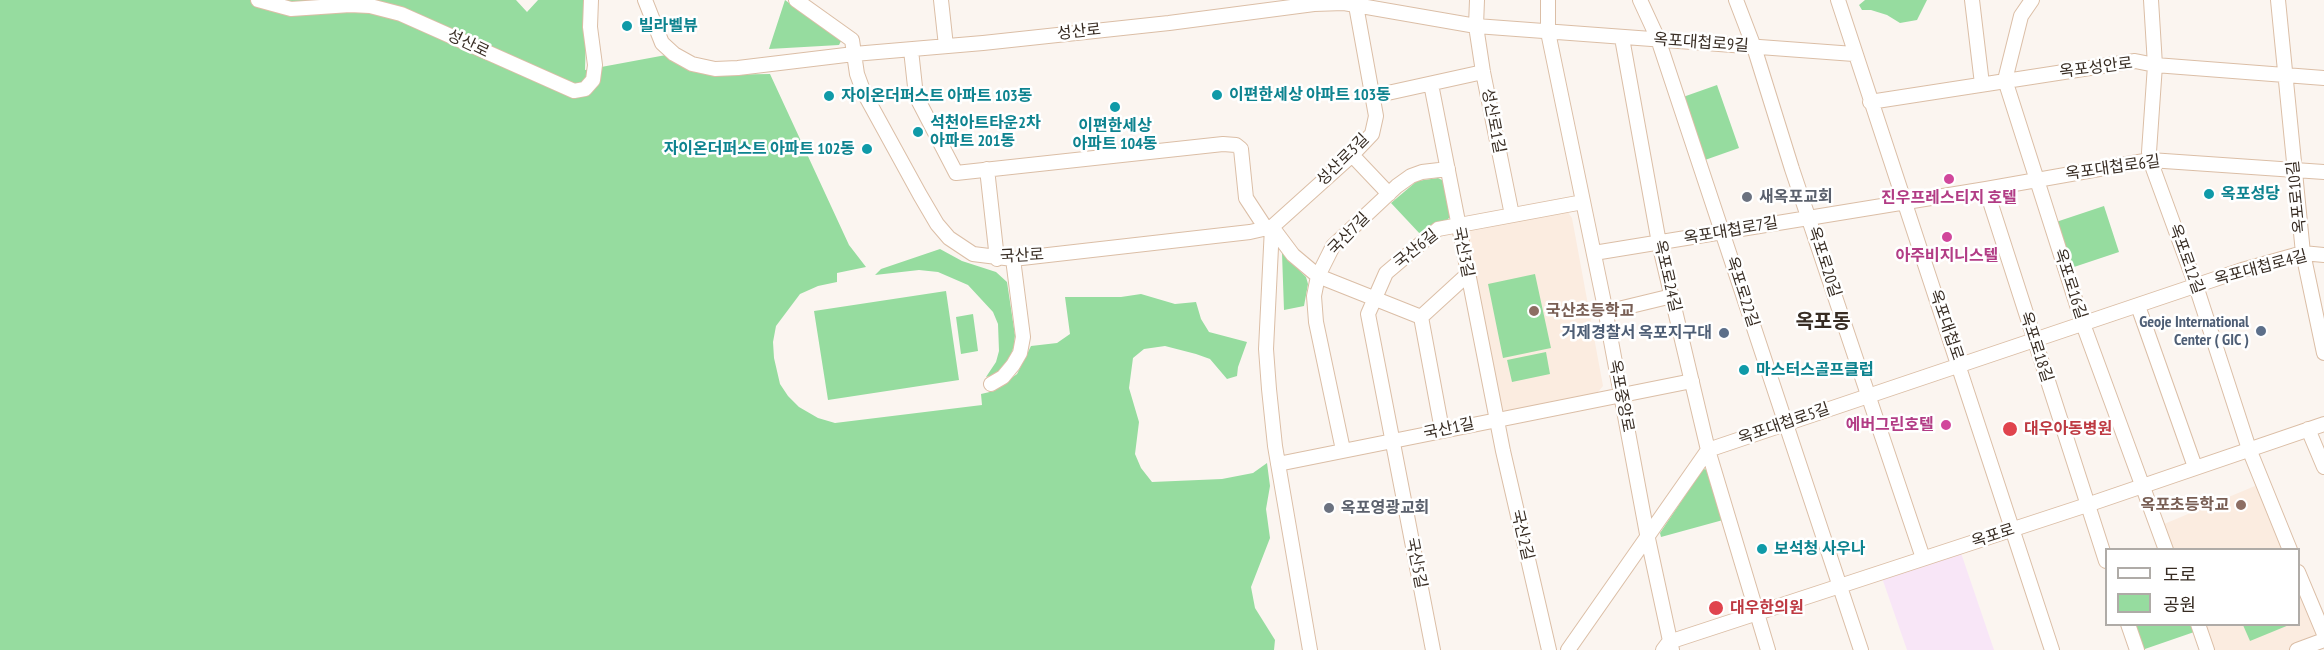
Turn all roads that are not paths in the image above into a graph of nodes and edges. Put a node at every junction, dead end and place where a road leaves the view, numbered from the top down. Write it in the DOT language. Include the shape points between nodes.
graph roads {
  1 [pos="258,0"];
  2 [pos="591,0"];
  3 [pos="645,0"];
  4 [pos="796,0"];
  5 [pos="941,0"];
  6 [pos="1477,0"];
  7 [pos="1548,0"];
  8 [pos="1640,0"];
  9 [pos="1736,0"];
  10 [pos="1838,0"];
  11 [pos="1972,0"];
  12 [pos="2151,0"];
  13 [pos="2278,0"];
  14 [pos="1356,2"];
  15 [pos="2029,2"];
  16 [pos="1476,26"];
  17 [pos="1548,32"];
  18 [pos="1622,38"];
  19 [pos="1658,39"];
  20 [pos="946,46"];
  21 [pos="1754,47"];
  22 [pos="911,50"];
  23 [pos="854,54"];
  24 [pos="1854,54"];
  25 [pos="2155,65"];
  26 [pos="1483,72"];
  27 [pos="2284,74"];
  28 [pos="2324,78"];
  29 [pos="2005,80"];
  30 [pos="1431,84"];
  31 [pos="1983,84"];
  32 [pos="1374,96"];
  33 [pos="1870,102"];
  34 [pos="1352,155"];
  35 [pos="2150,160"];
  36 [pos="987,169"];
  37 [pos="1448,169"];
  38 [pos="2295,169"];
  39 [pos="2324,172"];
  40 [pos="2036,179"];
  41 [pos="1986,189"];
  42 [pos="1389,194"];
  43 [pos="1583,202"];
  44 [pos="1904,202"];
  45 [pos="1512,215"];
  46 [pos="1810,217"];
  47 [pos="1458,225"];
  48 [pos="1271,230"];
  49 [pos="1722,232"];
  50 [pos="1659,243"];
  51 [pos="2303,253"];
  52 [pos="1594,254"];
  53 [pos="2324,255"];
  54 [pos="998,258"];
  55 [pos="1013,259"];
  56 [pos="1468,274"];
  57 [pos="1318,276"];
  58 [pos="2196,286"];
  59 [pos="1672,296"];
  60 [pos="1373,299"];
  61 [pos="2138,306"];
  62 [pos="1606,312"];
  63 [pos="1421,316"];
  64 [pos="2083,324"];
  65 [pos="2321,327"];
  66 [pos="2033,340"];
  67 [pos="2324,353"];
  68 [pos="1959,365"];
  69 [pos="1692,381"];
  70 [pos="991,384"];
  71 [pos="1621,394"];
  72 [pos="1868,395"];
  73 [pos="1497,419"];
  74 [pos="1785,424"];
  75 [pos="2324,424"];
  76 [pos="2308,429"];
  77 [pos="1443,430"];
  78 [pos="1393,440"];
  79 [pos="2249,449"];
  80 [pos="1343,450"];
  81 [pos="1708,450"];
  82 [pos="1282,463"];
  83 [pos="2195,467"];
  84 [pos="2324,467"];
  85 [pos="2142,485"];
  86 [pos="2087,505"];
  87 [pos="2012,530"];
  88 [pos="1647,534"];
  89 [pos="2166,548"];
  90 [pos="2290,548"];
  91 [pos="1923,558"];
  92 [pos="2105,558"];
  93 [pos="2300,577"];
  94 [pos="1840,586"];
  95 [pos="1757,615"];
  96 [pos="2129,626"];
  97 [pos="2199,626"];
  98 [pos="2324,634"];
  99 [pos="2324,640"];
  100 [pos="1668,647"];
  101 [pos="1310,650"];
  102 [pos="1317,650"];
  103 [pos="1433,650"];
  104 [pos="1549,650"];
  105 [pos="1568,650"];
  106 [pos="1768,650"];
  107 [pos="1861,650"];
  108 [pos="2052,650"];
  109 [pos="2137,650"];
  110 [pos="2207,650"];
  111 [pos="2297,650"];
  1 -- 2 [label="street, 성산로" via="291,9 350,5 401,14 574,91 585,89 593,80"];
  3 -- 23 [label="street, 성산로" via="662,43 692,64 738,68"];
  4 -- 23 [label="street, 국산로" via="852,39"];
  5 -- 20 [label="street"];
  6 -- 16 [label="street, 성산로1길"];
  7 -- 17 [label="street, 옥포중앙로"];
  8 -- 19 [label="street, 옥포로22길"];
  9 -- 21 [label="street, 옥포로20길"];
  10 -- 24 [label="street, 옥포대첩로"];
  11 -- 31 [label="street"];
  12 -- 25 [label="street, 옥포로12길"];
  13 -- 27 [label="street, 옥포로10길"];
  14 -- 16 [label="street, 성산로"];
  14 -- 20 [label="street, 성산로"];
  14 -- 32 [label="street, 성산로3길"];
  15 -- 29 [label="street" via="2021,15"];
  16 -- 17 [label="street, 성산로"];
  16 -- 26 [label="street, 성산로1길"];
  17 -- 18 [label="street, 옥포대첩로9길"];
  17 -- 43 [label="street, 옥포중앙로"];
  18 -- 19 [label="street, 옥포대첩로9길"];
  18 -- 50 [label="street, 옥포로24길"];
  19 -- 21 [label="street, 옥포대첩로9길"];
  19 -- 49 [label="street, 옥포로22길"];
  20 -- 22 [label="street, 성산로"];
  21 -- 24 [label="street, 옥포대첩로9길"];
  21 -- 46 [label="street, 옥포로20길"];
  22 -- 23 [label="street, 성산로"];
  22 -- 36 [label="street" via="916,96 953,167 957,172"];
  23 -- 54 [label="street, 국산로" via="864,93 937,224 949,238 973,254"];
  24 -- 33 [label="street, 옥포대첩로"];
  25 -- 27 [label="street, 옥포성안로"];
  25 -- 29 [label="street, 옥포성안로" via="2135,61"];
  25 -- 35 [label="street, 옥포로12길"];
  26 -- 30 [label="street"];
  26 -- 45 [label="street, 성산로1길"];
  27 -- 28 [label="street, 옥포성안로"];
  27 -- 38 [label="street, 옥포로10길"];
  29 -- 31 [label="street, 옥포성안로"];
  29 -- 40 [label="street, 옥포로16길"];
  30 -- 32 [label="street"];
  30 -- 37 [label="street, 국산3길"];
  31 -- 33 [label="street, 옥포성안로"];
  32 -- 34 [label="street, 성산로3길" via="1376,116 1372,134"];
  33 -- 44 [label="street, 옥포대첩로"];
  34 -- 42 [label="street"];
  34 -- 48 [label="street, 성산로3길"];
  35 -- 38 [label="street, 옥포대첩로6길"];
  35 -- 40 [label="street, 옥포대첩로6길"];
  35 -- 58 [label="street, 옥포로12길"];
  36 -- 48 [label="street" via="1236,145 1241,149 1246,198"];
  36 -- 54 [label="street"];
  37 -- 42 [label="street, 국산7길" via="1411,176"];
  37 -- 47 [label="street, 국산3길"];
  38 -- 39 [label="street, 옥포대첩로6길"];
  38 -- 51 [label="street, 옥포로10길"];
  40 -- 41 [label="street, 옥포대첩로6길"];
  40 -- 64 [label="street, 옥포로16길"];
  41 -- 44 [label="street, 옥포대첩로6길"];
  41 -- 66 [label="street, 옥포로18길"];
  42 -- 57 [label="street, 국산7길" via="1333,246"];
  43 -- 45 [label="street, 국산6길"];
  43 -- 52 [label="street, 옥포중앙로"];
  44 -- 46 [label="street, 옥포대첩로7길"];
  44 -- 68 [label="street, 옥포대첩로"];
  45 -- 47 [label="street, 국산6길"];
  46 -- 49 [label="street, 옥포대첩로7길"];
  46 -- 72 [label="street, 옥포로20길"];
  47 -- 56 [label="street, 국산3길"];
  47 -- 60 [label="street, 국산6길" via="1438,229 1386,273"];
  48 -- 55 [label="street, 국산로"];
  48 -- 57 [label="street"];
  48 -- 82 [label="street" via="1273,350"];
  49 -- 50 [label="street, 옥포대첩로7길"];
  49 -- 74 [label="street, 옥포로22길"];
  50 -- 52 [label="street, 옥포대첩로7길"];
  50 -- 59 [label="street, 옥포로24길"];
  51 -- 53 [label="street, 옥포대첩로4길"];
  51 -- 58 [label="street, 옥포대첩로4길"];
  51 -- 65 [label="street, 옥포로10길"];
  52 -- 62 [label="street, 옥포중앙로"];
  54 -- 55 [label="street, 국산로"];
  55 -- 70 [label="street" via="1021,345 1014,365"];
  56 -- 63 [label="street"];
  56 -- 73 [label="street, 국산3길"];
  57 -- 60 [label="street"];
  57 -- 80 [label="street, 국산7길" via="1316,322"];
  58 -- 61 [label="street, 옥포대첩로4길"];
  58 -- 79 [label="street, 옥포로12길"];
  59 -- 62 [label="street"];
  59 -- 69 [label="street, 옥포로24길"];
  60 -- 63 [label="street"];
  60 -- 78 [label="street, 국산6길" via="1368,314"];
  61 -- 64 [label="street, 옥포대첩로4길"];
  61 -- 83 [label="street"];
  62 -- 71 [label="street, 옥포중앙로"];
  63 -- 77 [label="street"];
  64 -- 66 [label="street, 옥포대첩로4길"];
  64 -- 85 [label="street, 옥포로16길"];
  65 -- 67 [label="street, 옥포로10길"];
  66 -- 68 [label="street, 옥포대첩로4길"];
  66 -- 86 [label="street, 옥포로18길"];
  68 -- 72 [label="street, 옥포대첩로5길"];
  68 -- 87 [label="street, 옥포대첩로"];
  69 -- 71 [label="street, 국산1길"];
  69 -- 81 [label="street, 옥포로24길"];
  71 -- 73 [label="street, 국산1길"];
  71 -- 88 [label="street, 옥포중앙로"];
  72 -- 74 [label="street, 옥포대첩로5길"];
  72 -- 91 [label="street, 옥포로20길"];
  73 -- 77 [label="street, 국산1길"];
  73 -- 104 [label="street, 국산2길"];
  74 -- 81 [label="street, 옥포대첩로5길"];
  74 -- 94 [label="street, 옥포로22길"];
  75 -- 76 [label="street, 옥포로"];
  76 -- 79 [label="street, 옥포로"];
  76 -- 84 [label="street"];
  77 -- 78 [label="street, 국산1길"];
  78 -- 80 [label="street, 국산1길"];
  78 -- 103 [label="street, 국산5길"];
  79 -- 83 [label="street, 옥포로"];
  79 -- 90 [label="street, 옥포로12길"];
  80 -- 82 [label="street, 국산1길"];
  81 -- 88 [label="street"];
  81 -- 95 [label="street, 옥포로24길"];
  82 -- 101 [label="street"];
  82 -- 102 [label="street"];
  83 -- 85 [label="street, 옥포로"];
  85 -- 86 [label="street, 옥포로"];
  85 -- 89 [label="street, 옥포로16길"];
  86 -- 87 [label="street, 옥포로"];
  86 -- 92 [label="street, 옥포로18길"];
  87 -- 91 [label="street, 옥포로"];
  87 -- 108 [label="street, 옥포대첩로"];
  88 -- 100 [label="street, 옥포중앙로"];
  88 -- 105 [label="street"];
  91 -- 94 [label="street, 옥포로"];
  93 -- 98 [label="street"];
  94 -- 95 [label="street, 옥포로"];
  94 -- 107 [label="street, 옥포로22길"];
  95 -- 100 [label="street, 옥포로"];
  95 -- 106 [label="street, 옥포로24길"];
  96 -- 109 [label="street"];
  97 -- 110 [label="street"];
  99 -- 111 [label="street"];
}
